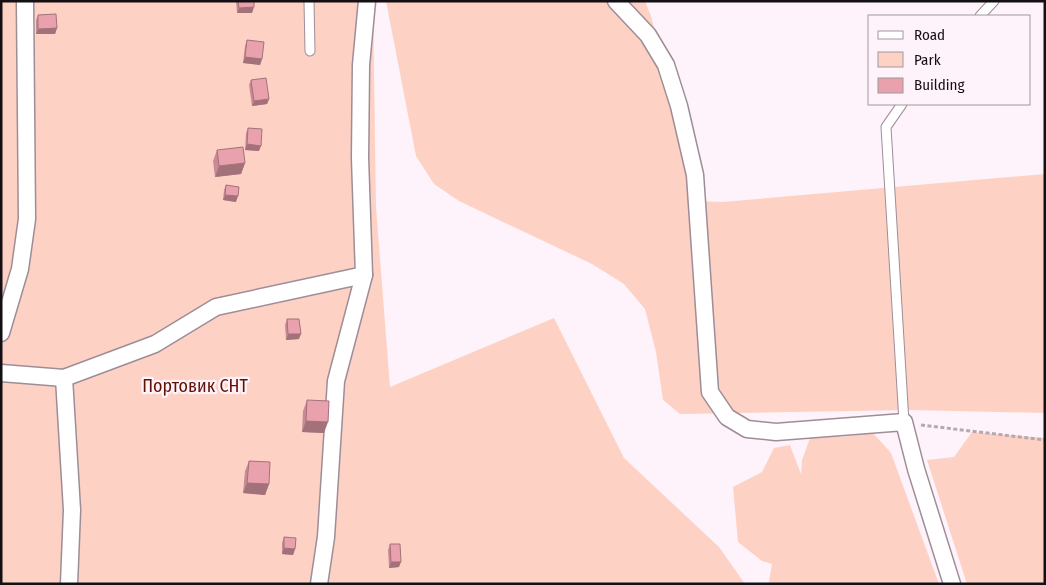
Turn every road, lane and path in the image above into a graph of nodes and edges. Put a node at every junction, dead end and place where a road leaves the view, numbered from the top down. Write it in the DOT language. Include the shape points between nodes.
graph roads {
  1 [pos="25,1"];
  2 [pos="309,1"];
  3 [pos="367,1"];
  4 [pos="616,1"];
  5 [pos="994,1"];
  6 [pos="981,15"];
  7 [pos="310,51"];
  8 [pos="901,105"];
  9 [pos="364,275"];
  10 [pos="1,333"];
  11 [pos="1,373"];
  12 [pos="64,378"];
  13 [pos="904,422"];
  14 [pos="1045,440"];
  15 [pos="69,584"];
  16 [pos="319,584"];
  17 [pos="952,584"];
  1 -- 10 [label="street" via="28,218 20,269"];
  2 -- 7 [label="lane"];
  3 -- 9 [label="street" via="360,65"];
  4 -- 13 [label="street" via="657,50 666,65 679,106 695,175 710,392 727,417 747,429 776,432"];
  5 -- 6 [label="lane"];
  8 -- 13 [label="lane" via="886,127"];
  9 -- 12 [label="street" via="216,307 155,344"];
  9 -- 16 [label="street" via="336,381 326,537"];
  11 -- 12 [label="street"];
  12 -- 15 [label="street" via="72,510"];
  13 -- 14 [label="path"];
  13 -- 17 [label="street"];
}
